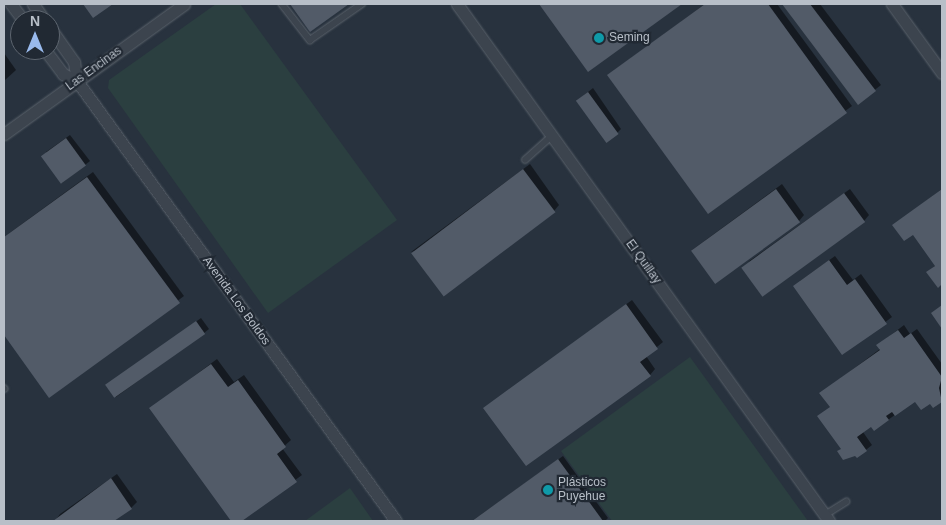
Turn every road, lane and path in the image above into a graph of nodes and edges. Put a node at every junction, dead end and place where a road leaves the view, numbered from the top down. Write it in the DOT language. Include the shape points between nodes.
graph roads {
  1 [pos="184,4"];
  2 [pos="282,4"];
  3 [pos="362,4"];
  4 [pos="457,4"];
  5 [pos="892,4"];
  6 [pos="60,42"];
  7 [pos="52,60"];
  8 [pos="942,73"];
  9 [pos="77,81"];
  10 [pos="4,134"];
  11 [pos="552,136"];
  12 [pos="525,160"];
  13 [pos="846,502"];
  14 [pos="827,518"];
  15 [pos="396,521"];
  1 -- 9 [label="street, Las Encinas"];
  2 -- 3 [label="lane" via="310,40"];
  4 -- 11 [label="street, El Quillay"];
  5 -- 8 [label="street"];
  6 -- 9 [label="street, Avenida Los Boldos" via="74,62"];
  7 -- 9 [label="street, Avenida Los Boldos" via="63,74"];
  9 -- 10 [label="street, Las Encinas"];
  9 -- 15 [label="street, Avenida Los Boldos"];
  11 -- 12 [label="lane"];
  11 -- 14 [label="street, El Quillay"];
  13 -- 14 [label="lane"];
}
